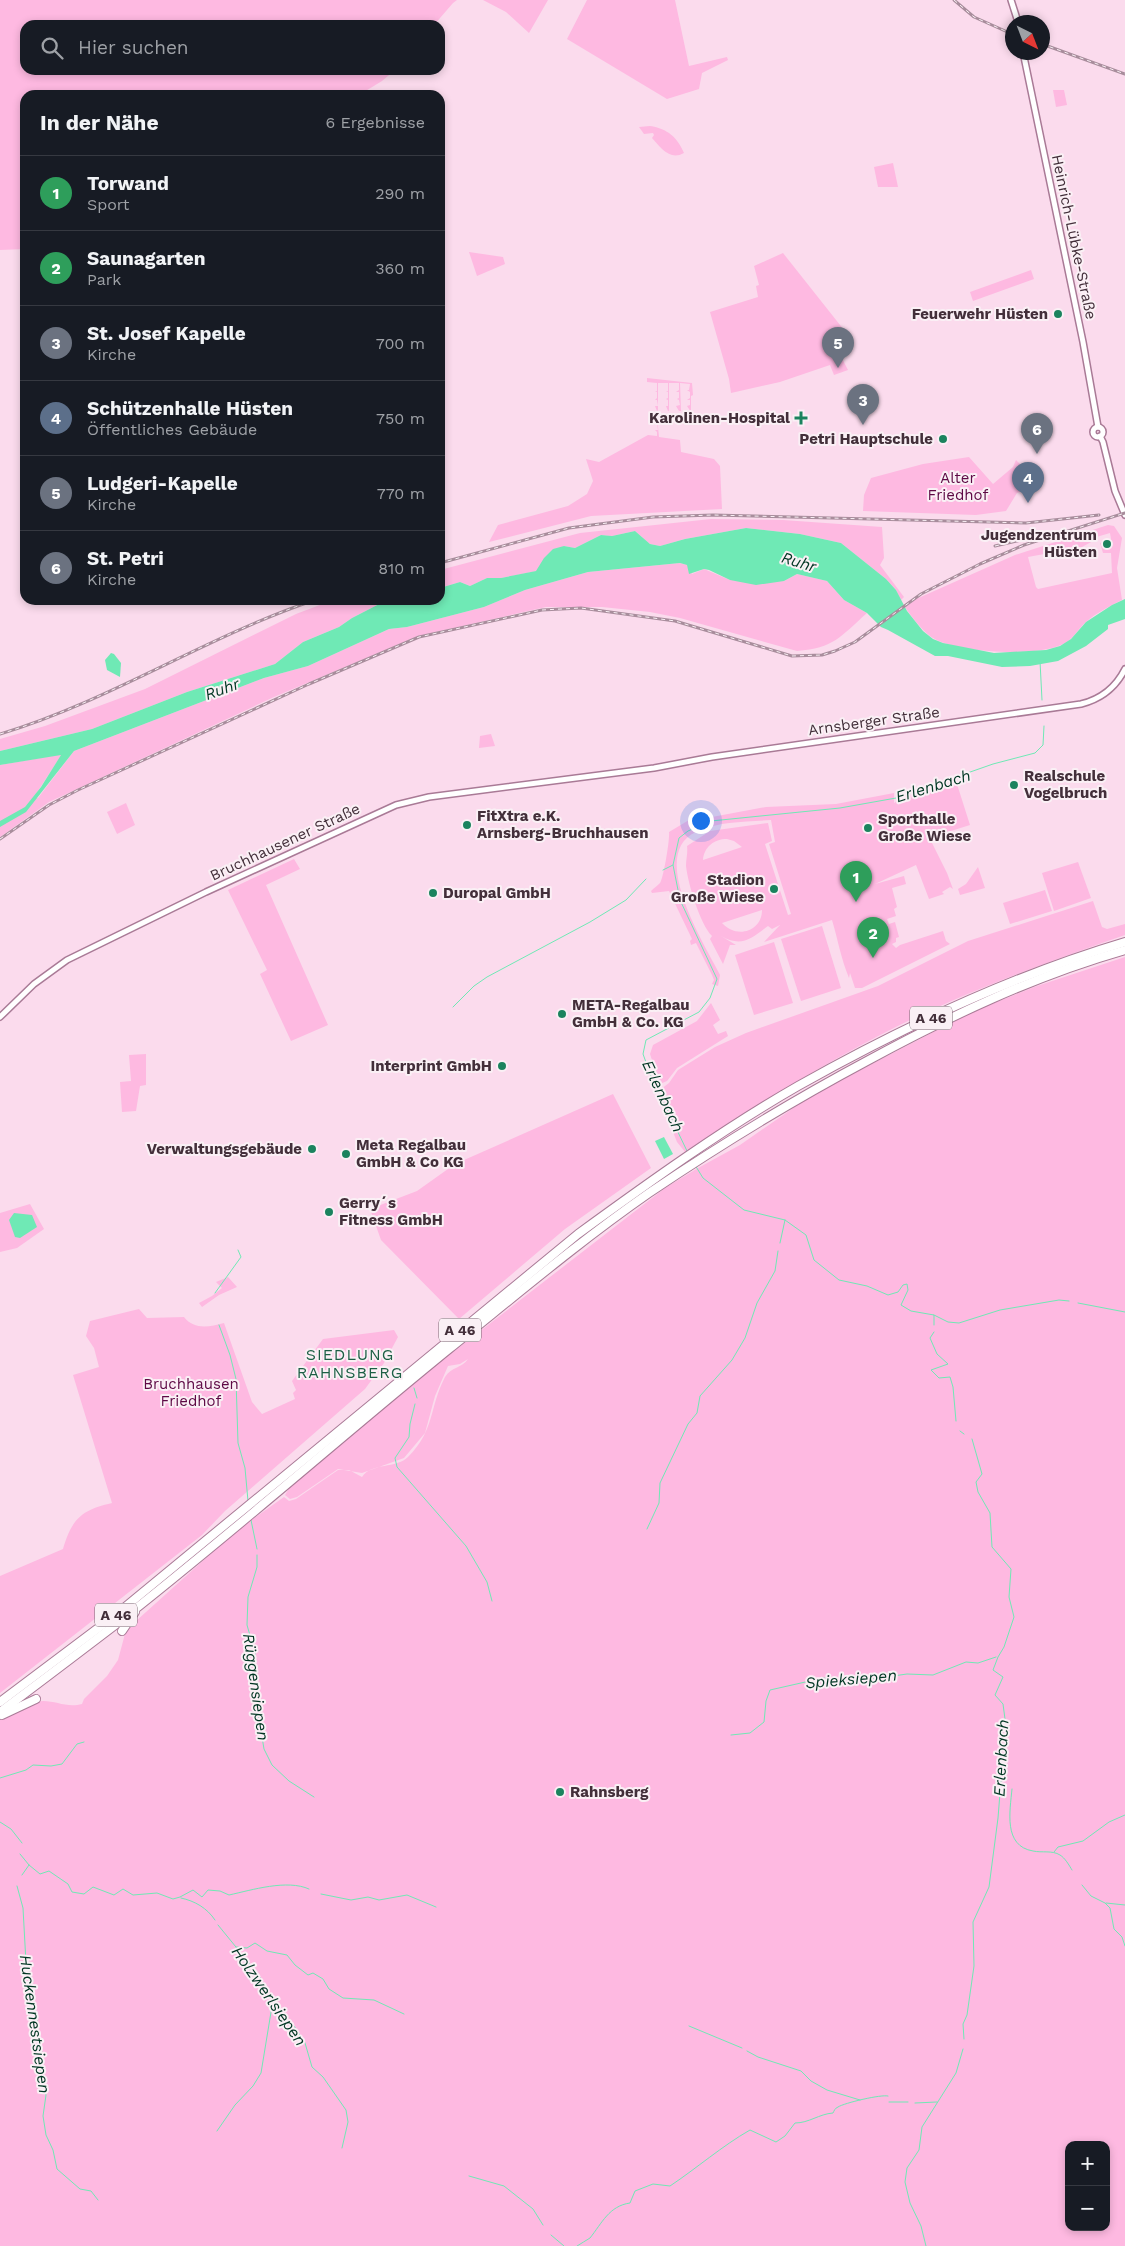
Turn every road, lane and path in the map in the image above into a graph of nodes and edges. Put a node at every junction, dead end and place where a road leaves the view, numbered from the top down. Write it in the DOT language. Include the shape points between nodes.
graph roads {
  1 [pos="1011,0"];
  2 [pos="1016,15"];
  3 [pos="1025,60"];
  4 [pos="1125,515"];
  5 [pos="1125,669"];
  6 [pos="613,772"];
  7 [pos="1125,942"];
  8 [pos="1125,950"];
  9 [pos="0,1018"];
  10 [pos="646,1190"];
  11 [pos="230,1525"];
  12 [pos="164,1585"];
  13 [pos="122,1631"];
  14 [pos="36,1699"];
  15 [pos="0,1702"];
  16 [pos="0,1712"];
  17 [pos="0,1716"];
  1 -- 2 [label="street"];
  3 -- 4 [label="street, Heinrich-Lübke-Straße" via="1083,342 1098,427 1093,433 1103,442 1114,491"];
  5 -- 6 [label="street, Arnsberger Straße" via="1107,692 1081,704"];
  6 -- 9 [label="street, Bruchhausener Straße" via="429,797 396,806 192,898 67,960 34,984"];
  7 -- 10 [label="highway, A 46" via="1045,968 980,994 797,1087 747,1118"];
  8 -- 10 [label="highway, A 46" via="988,999 892,1047 802,1096"];
  10 -- 11 [label="highway, A 46"];
  11 -- 12 [label="highway, A 46"];
  11 -- 15 [label="highway, A 46"];
  12 -- 13 [label="highway" via="134,1613"];
  12 -- 16 [label="highway, A 46"];
  14 -- 17 [label="highway"];
}
